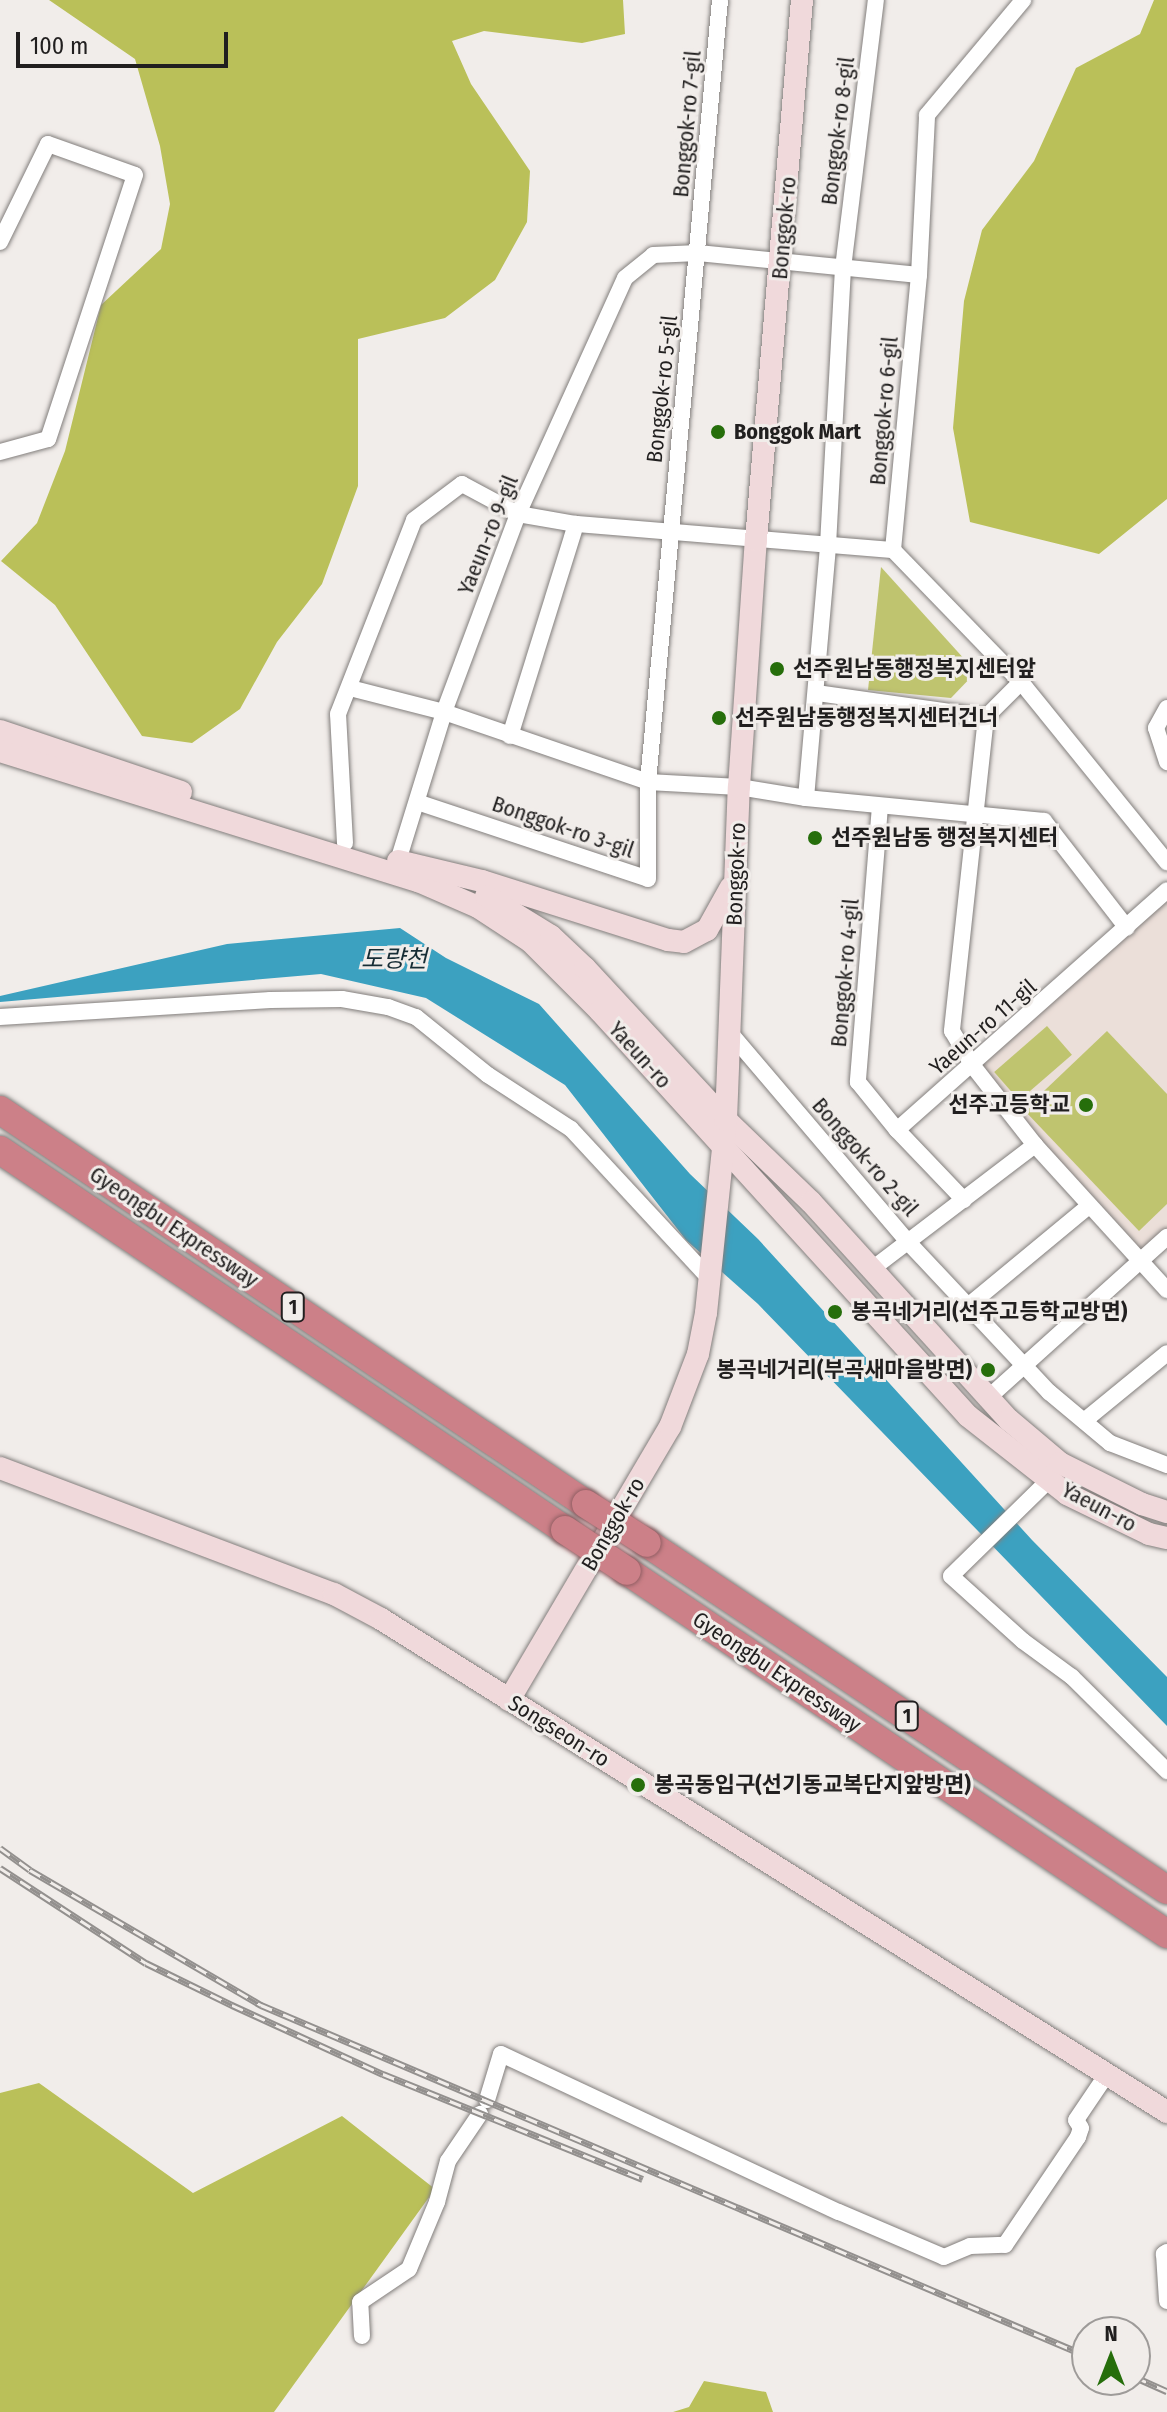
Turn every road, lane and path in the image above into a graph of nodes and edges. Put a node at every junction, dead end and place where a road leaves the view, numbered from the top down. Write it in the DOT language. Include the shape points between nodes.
graph roads {
  1 [pos="720,0"];
  2 [pos="802,0"];
  3 [pos="876,0"];
  4 [pos="1023,0"];
  5 [pos="0,242"];
  6 [pos="698,253"];
  7 [pos="782,262"];
  8 [pos="843,268"];
  9 [pos="919,275"];
  10 [pos="0,452"];
  11 [pos="518,514"];
  12 [pos="576,524"];
  13 [pos="670,530"];
  14 [pos="756,540"];
  15 [pos="828,545"];
  16 [pos="893,550"];
  17 [pos="1021,682"];
  18 [pos="350,688"];
  19 [pos="817,693"];
  20 [pos="1167,708"];
  21 [pos="444,712"];
  22 [pos="986,717"];
  23 [pos="0,731"];
  24 [pos="510,736"];
  25 [pos="0,751"];
  26 [pos="1167,762"];
  27 [pos="648,782"];
  28 [pos="739,787"];
  29 [pos="806,798"];
  30 [pos="417,802"];
  31 [pos="880,806"];
  32 [pos="977,814"];
  33 [pos="345,843"];
  34 [pos="398,861"];
  35 [pos="1167,862"];
  36 [pos="735,878"];
  37 [pos="1167,890"];
  38 [pos="1127,928"];
  39 [pos="0,1017"];
  40 [pos="731,1034"];
  41 [pos="973,1066"];
  42 [pos="0,1110"];
  43 [pos="726,1120"];
  44 [pos="897,1130"];
  45 [pos="1035,1145"];
  46 [pos="723,1147"];
  47 [pos="0,1150"];
  48 [pos="964,1200"];
  49 [pos="1089,1206"];
  50 [pos="1167,1237"];
  51 [pos="908,1242"];
  52 [pos="1139,1262"];
  53 [pos="872,1269"];
  54 [pos="710,1279"];
  55 [pos="1167,1290"];
  56 [pos="968,1306"];
  57 [pos="1167,1353"];
  58 [pos="1023,1366"];
  59 [pos="988,1398"];
  60 [pos="1084,1421"];
  61 [pos="1167,1465"];
  62 [pos="0,1468"];
  63 [pos="1049,1480"];
  64 [pos="1167,1512"];
  65 [pos="1167,1538"];
  66 [pos="509,1700"];
  67 [pos="1167,1771"];
  68 [pos="1167,1890"];
  69 [pos="1167,1934"];
  70 [pos="1107,2074"];
  71 [pos="1167,2112"];
  72 [pos="1167,2252"];
  73 [pos="1167,2301"];
  74 [pos="362,2336"];
  1 -- 6 [label="street, Bonggok-ro 7-gil"];
  2 -- 7 [label="main road, Bonggok-ro"];
  3 -- 8 [label="street, Bonggok-ro 8-gil"];
  4 -- 9 [label="street" via="927,115"];
  5 -- 10 [label="street" via="48,144 135,175 48,439"];
  6 -- 7 [label="street"];
  6 -- 11 [label="street, Yaeun-ro 9-gil" via="643,261 625,278"];
  6 -- 13 [label="street, Bonggok-ro 5-gil"];
  7 -- 8 [label="street"];
  7 -- 14 [label="main road, Bonggok-ro"];
  8 -- 9 [label="street"];
  8 -- 15 [label="street, Bonggok-ro 6-gil"];
  9 -- 16 [label="street, Bonggok-ro 6-gil"];
  11 -- 12 [label="street"];
  11 -- 18 [label="street" via="462,484 414,520"];
  11 -- 21 [label="street, Yaeun-ro 9-gil"];
  12 -- 13 [label="street"];
  12 -- 24 [label="street"];
  13 -- 14 [label="street"];
  13 -- 27 [label="street, Bonggok-ro 3-gil"];
  14 -- 15 [label="street"];
  14 -- 28 [label="main road, Bonggok-ro"];
  15 -- 16 [label="street"];
  15 -- 19 [label="street"];
  16 -- 17 [label="street"];
  17 -- 22 [label="street"];
  17 -- 35 [label="street"];
  18 -- 21 [label="street"];
  18 -- 33 [label="street" via="338,714"];
  19 -- 22 [label="street"];
  19 -- 29 [label="street"];
  20 -- 26 [label="street" via="1156,728"];
  21 -- 24 [label="street"];
  21 -- 30 [label="street, Yaeun-ro 9-gil"];
  22 -- 32 [label="street"];
  23 -- 33 [label="main road, Yaeun-ro"];
  24 -- 27 [label="street"];
  25 -- 46 [label="main road, Yaeun-ro" via="418,881 478,907 530,941"];
  27 -- 28 [label="street"];
  27 -- 30 [label="street, Bonggok-ro 3-gil" via="648,879"];
  28 -- 29 [label="street"];
  28 -- 36 [label="main road, Bonggok-ro"];
  29 -- 31 [label="street"];
  30 -- 34 [label="street, Yaeun-ro 9-gil"];
  31 -- 32 [label="street"];
  31 -- 44 [label="street, Bonggok-ro 4-gil" via="858,1082"];
  32 -- 38 [label="street" via="1044,821"];
  32 -- 41 [label="street" via="952,1031"];
  33 -- 34 [label="main road, Yaeun-ro"];
  34 -- 36 [label="main road" via="684,942 707,930"];
  34 -- 43 [label="main road, Yaeun-ro" via="489,897 551,936"];
  36 -- 40 [label="main road, Bonggok-ro"];
  37 -- 38 [label="street, Yaeun-ro 11-gil"];
  38 -- 41 [label="street, Yaeun-ro 11-gil"];
  39 -- 54 [label="street" via="342,999 416,1017 488,1075 571,1129"];
  40 -- 43 [label="main road, Bonggok-ro"];
  40 -- 51 [label="street, Bonggok-ro 2-gil"];
  41 -- 44 [label="street, Yaeun-ro 11-gil"];
  41 -- 45 [label="street"];
  42 -- 68 [label="highway, Gyeongbu Expressway / 1, bridge"];
  43 -- 46 [label="main road, Bonggok-ro"];
  43 -- 53 [label="main road, Yaeun-ro"];
  44 -- 48 [label="street"];
  45 -- 48 [label="street"];
  45 -- 49 [label="street"];
  46 -- 54 [label="main road, Bonggok-ro"];
  46 -- 63 [label="main road, Yaeun-ro" via="968,1416"];
  47 -- 69 [label="highway, Gyeongbu Expressway / 1, bridge"];
  48 -- 51 [label="street"];
  49 -- 52 [label="street"];
  49 -- 56 [label="street"];
  50 -- 52 [label="street"];
  51 -- 53 [label="street"];
  51 -- 56 [label="street, Bonggok-ro 2-gil"];
  52 -- 55 [label="street"];
  52 -- 58 [label="street"];
  53 -- 59 [label="main road, Yaeun-ro"];
  54 -- 66 [label="main road, Bonggok-ro" via="698,1354 670,1427"];
  56 -- 58 [label="street, Bonggok-ro 2-gil"];
  57 -- 60 [label="street"];
  58 -- 59 [label="street"];
  58 -- 60 [label="street, Bonggok-ro 2-gil"];
  59 -- 64 [label="main road, Yaeun-ro" via="1060,1463"];
  60 -- 61 [label="street, Bonggok-ro 2-gil" via="1110,1443"];
  62 -- 66 [label="main road, Songseon-ro" via="334,1594"];
  63 -- 65 [label="main road, Yaeun-ro" via="1149,1534"];
  63 -- 67 [label="street" via="951,1576 1072,1677"];
  66 -- 70 [label="main road, Songseon-ro"];
  70 -- 71 [label="main road, Songseon-ro"];
  70 -- 74 [label="street" via="1076,2120 1081,2128 1078,2137 1005,2245 970,2246 944,2257 501,2054 483,2107 448,2161 409,2269 360,2302"];
  72 -- 73 [label="street"];
}
